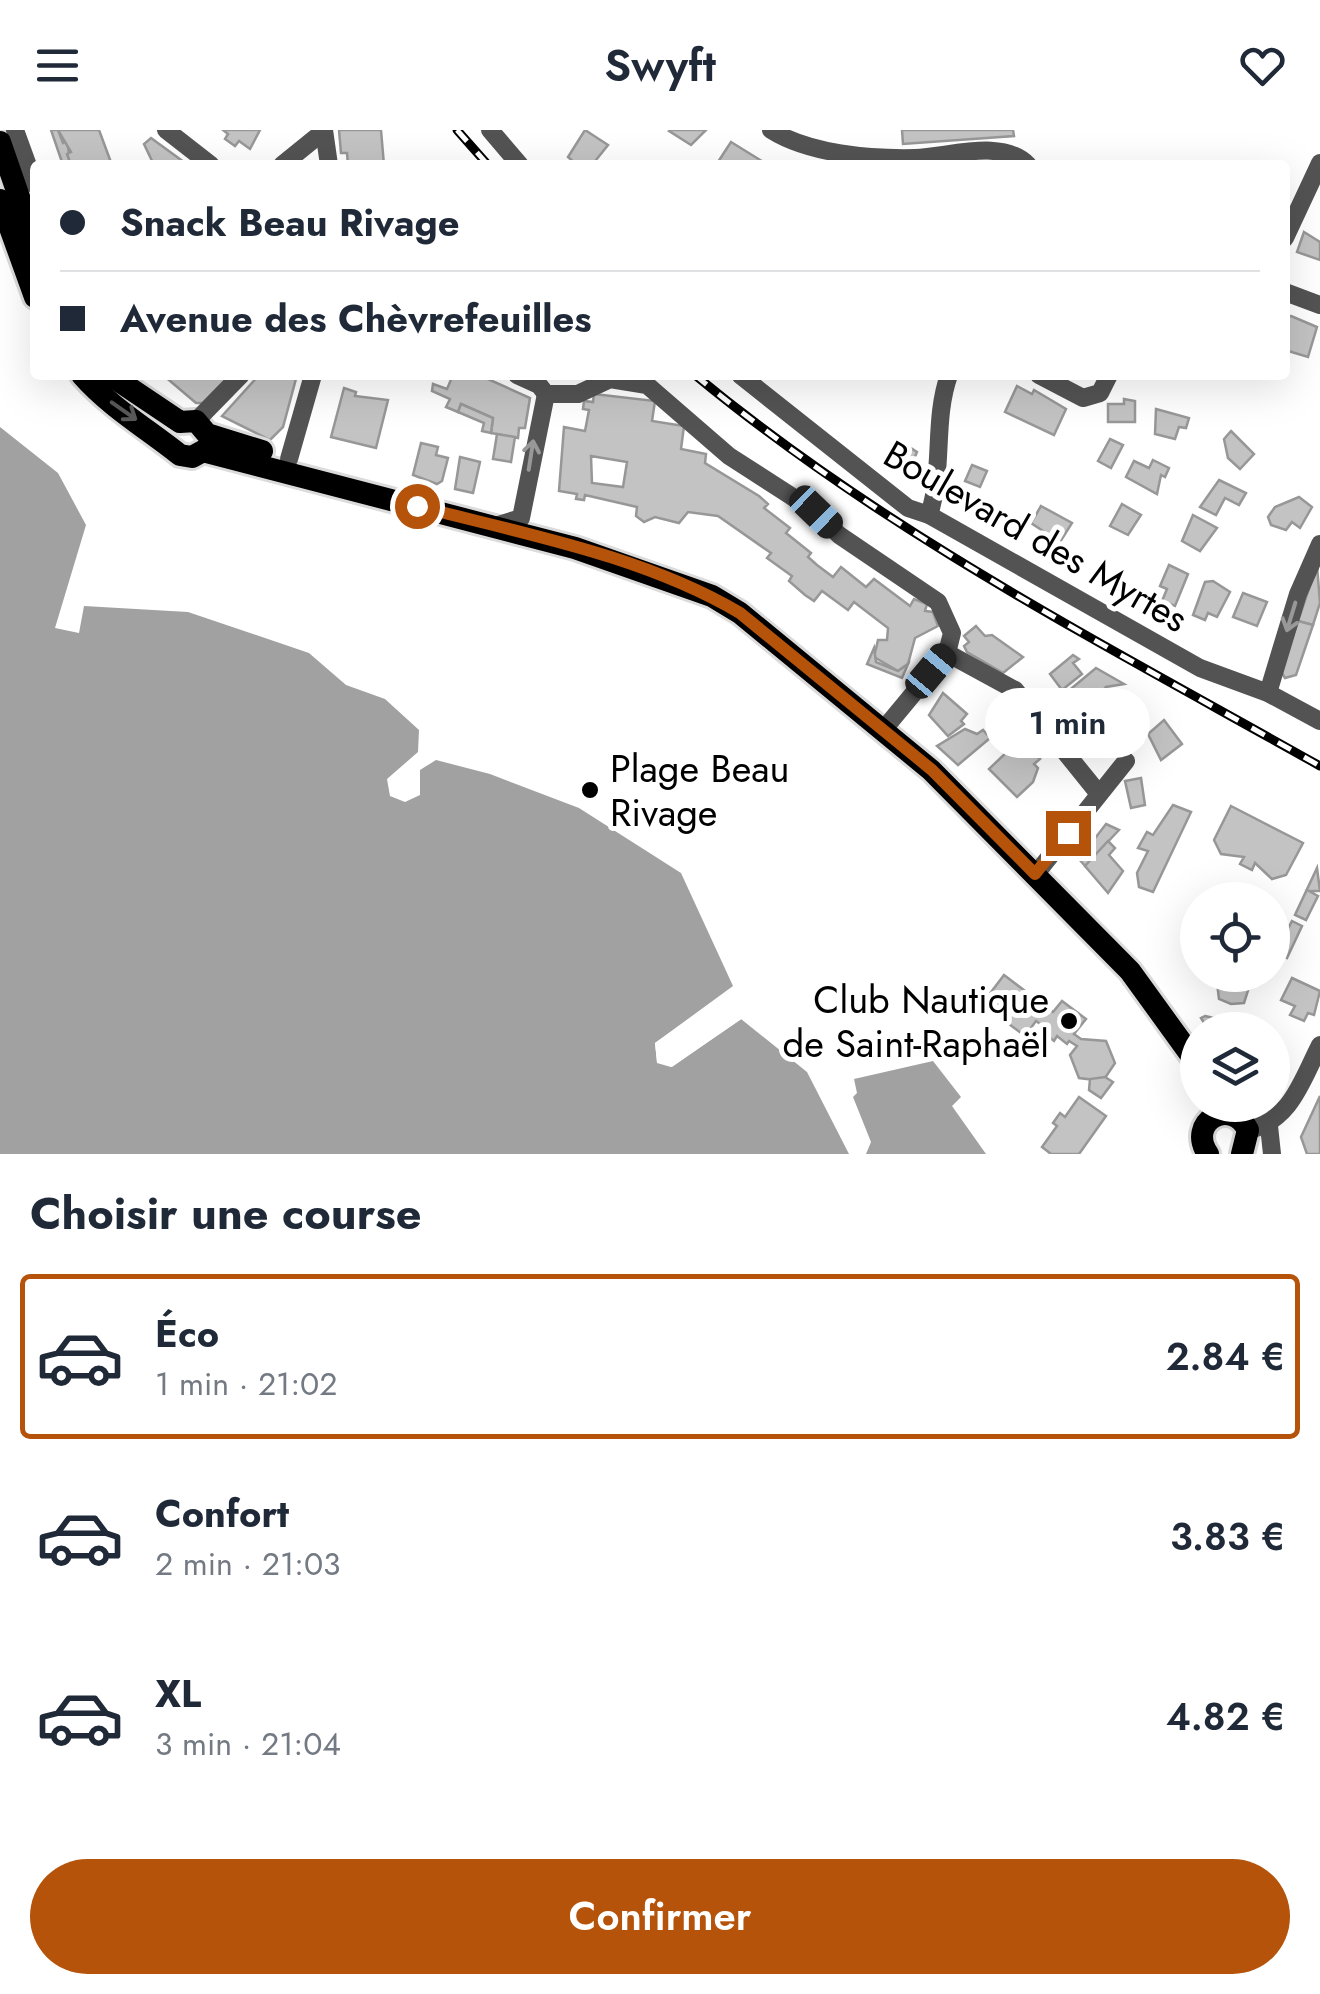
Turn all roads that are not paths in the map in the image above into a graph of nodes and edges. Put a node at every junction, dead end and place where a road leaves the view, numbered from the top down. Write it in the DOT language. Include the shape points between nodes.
graph roads {
  1 [pos="15,130"];
  2 [pos="166,130"];
  3 [pos="324,130"];
  4 [pos="490,130"];
  5 [pos="771,130"];
  6 [pos="0,142"];
  7 [pos="205,160"];
  8 [pos="288,160"];
  9 [pos="328,160"];
  10 [pos="516,160"];
  11 [pos="964,160"];
  12 [pos="1019,160"];
  13 [pos="1320,163"];
  14 [pos="30,171"];
  15 [pos="0,200"];
  16 [pos="1290,227"];
  17 [pos="30,229"];
  18 [pos="30,281"];
  19 [pos="1290,294"];
  20 [pos="1320,306"];
  21 [pos="87,380"];
  22 [pos="117,380"];
  23 [pos="237,380"];
  24 [pos="312,380"];
  25 [pos="528,380"];
  26 [pos="608,380"];
  27 [pos="616,380"];
  28 [pos="746,380"];
  29 [pos="948,380"];
  30 [pos="1049,380"];
  31 [pos="1106,380"];
  32 [pos="546,394"];
  33 [pos="191,434"];
  34 [pos="288,459"];
  35 [pos="929,515"];
  36 [pos="522,518"];
  37 [pos="494,526"];
  38 [pos="1320,544"];
  39 [pos="947,652"];
  40 [pos="1268,693"];
  41 [pos="1320,721"];
  42 [pos="888,724"];
  43 [pos="1126,762"];
  44 [pos="1099,794"];
  45 [pos="1040,870"];
  46 [pos="1180,1016"];
  47 [pos="1180,1038"];
  48 [pos="1320,1044"];
  49 [pos="1206,1122"];
  50 [pos="1248,1133"];
  51 [pos="1208,1154"];
  52 [pos="1272,1154"];
  1 -- 14 [label="street"];
  2 -- 7 [label="street"];
  3 -- 8 [label="street"];
  3 -- 9 [label="street"];
  4 -- 10 [label="street"];
  5 -- 11 [label="street" via="854,154"];
  6 -- 17 [label="main road"];
  11 -- 12 [label="street" via="1008,154"];
  13 -- 16 [label="street"];
  15 -- 18 [label="main road"];
  19 -- 20 [label="street"];
  21 -- 33 [label="main road, one-way" via="117,408"];
  22 -- 33 [label="main road"];
  23 -- 33 [label="street"];
  24 -- 34 [label="street"];
  25 -- 32 [label="street"];
  26 -- 32 [label="street" via="578,394"];
  27 -- 39 [label="street" via="647,385 729,456 938,602 952,633"];
  28 -- 35 [label="street, Boulevard des Myrtes" via="908,508"];
  29 -- 35 [label="street"];
  30 -- 31 [label="street" via="1083,398 1100,393"];
  36 -- 32 [label="street, one-way"];
  33 -- 34 [label="main road"];
  33 -- 37 [label="main road"];
  34 -- 36 [label="main road"];
  35 -- 40 [label="street, Boulevard des Myrtes" via="1200,668"];
  36 -- 37 [label="street"];
  36 -- 42 [label="main road" via="682,569 743,598"];
  37 -- 42 [label="main road" via="712,596"];
  38 -- 40 [label="street, one-way"];
  39 -- 42 [label="street"];
  39 -- 44 [label="street" via="1015,690"];
  40 -- 41 [label="street, Boulevard des Myrtes"];
  42 -- 45 [label="main road"];
  43 -- 44 [label="street"];
  44 -- 45 [label="street"];
  45 -- 46 [label="main road" via="1140,964"];
  45 -- 47 [label="main road" via="1150,994"];
  48 -- 50 [label="street" via="1290,1105"];
  49 -- 51 [label="main road" via="1201,1136"];
  50 -- 52 [label="street"];
}
